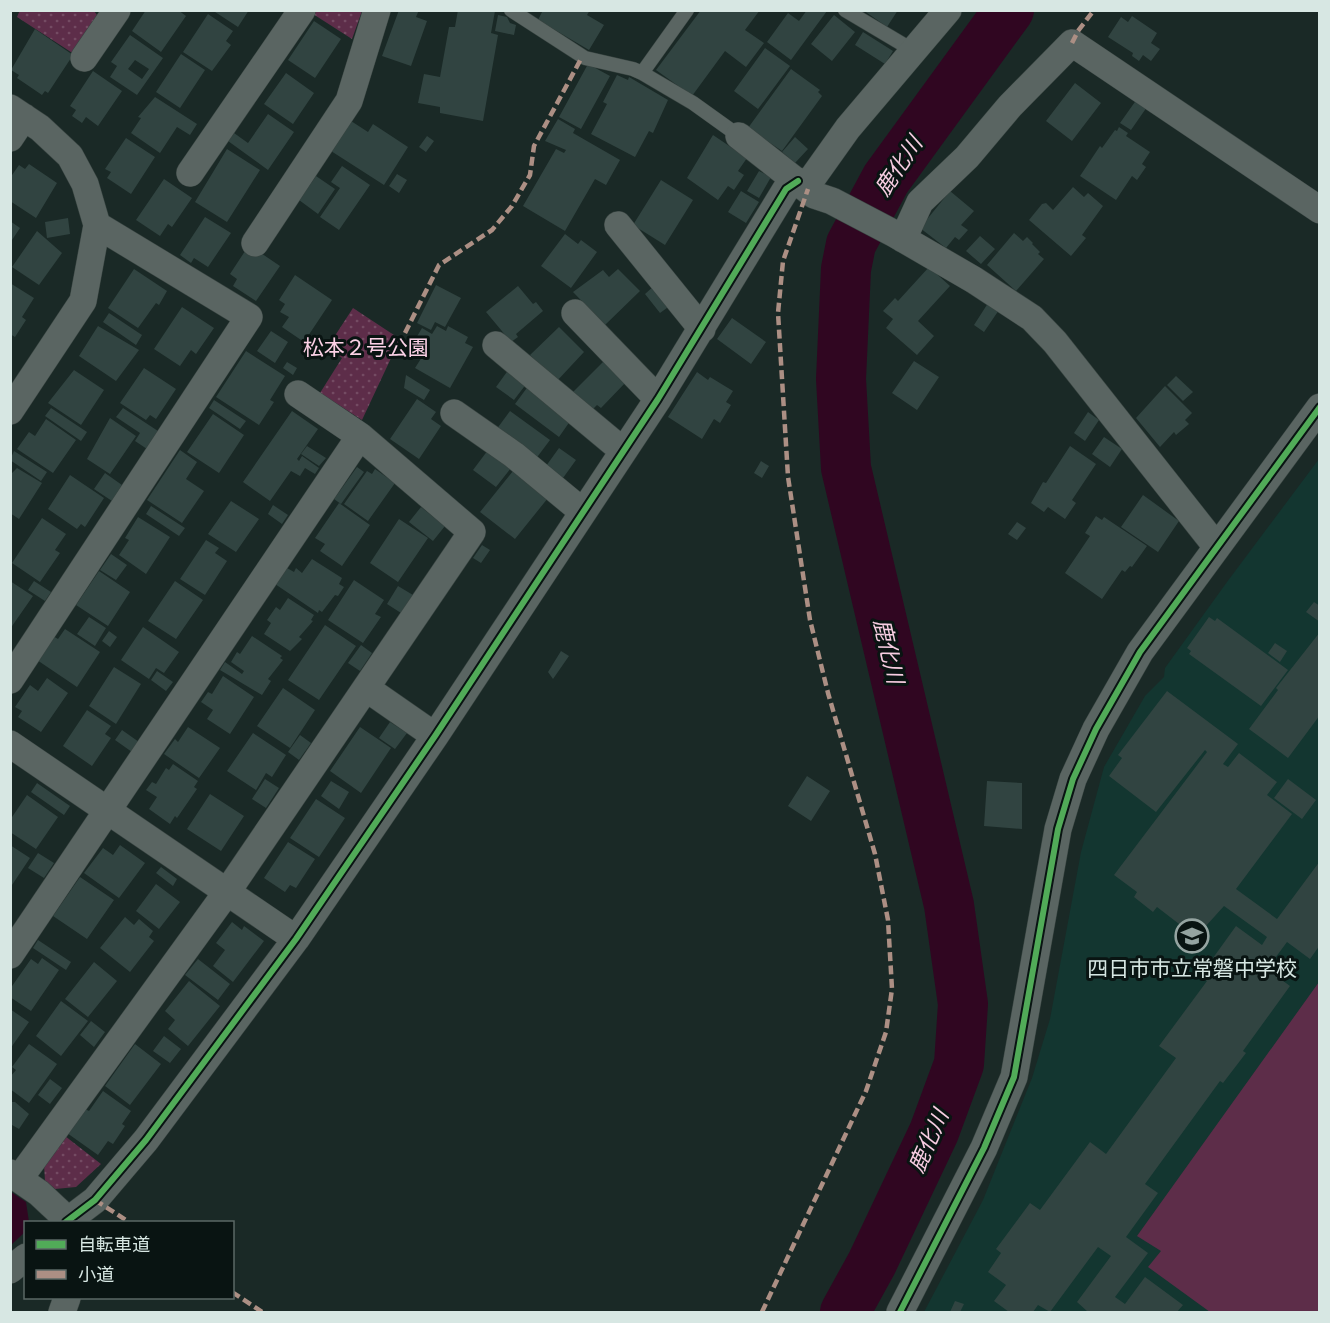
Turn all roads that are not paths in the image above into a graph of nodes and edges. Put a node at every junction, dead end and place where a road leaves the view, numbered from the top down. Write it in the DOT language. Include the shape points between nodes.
graph roads {
  1 [pos="117,10"];
  2 [pos="302,10"];
  3 [pos="377,10"];
  4 [pos="511,10"];
  5 [pos="687,10"];
  6 [pos="845,10"];
  7 [pos="948,10"];
  8 [pos="914,51"];
  9 [pos="84,58"];
  10 [pos="642,73"];
  11 [pos="15,121"];
  12 [pos="740,136"];
  13 [pos="190,173"];
  14 [pos="806,188"];
  15 [pos="1320,210"];
  16 [pos="97,225"];
  17 [pos="618,225"];
  18 [pos="898,236"];
  19 [pos="255,243"];
  20 [pos="575,313"];
  21 [pos="702,329"];
  22 [pos="496,345"];
  23 [pos="298,394"];
  24 [pos="657,399"];
  25 [pos="1320,407"];
  26 [pos="10,411"];
  27 [pos="454,413"];
  28 [pos="360,436"];
  29 [pos="622,450"];
  30 [pos="583,512"];
  31 [pos="1216,546"];
  32 [pos="10,680"];
  33 [pos="366,688"];
  34 [pos="435,736"];
  35 [pos="10,744"];
  36 [pos="106,809"];
  37 [pos="227,892"];
  38 [pos="296,939"];
  39 [pos="10,955"];
  40 [pos="15,1176"];
  41 [pos="67,1221"];
  42 [pos="69,1221"];
  43 [pos="24,1259"];
  44 [pos="10,1270"];
  45 [pos="900,1312"];
  1 -- 9 [label="street"];
  2 -- 13 [label="street"];
  3 -- 19 [label="street" via="349,101"];
  4 -- 10 [label="lane" via="585,58"];
  5 -- 10 [label="lane"];
  6 -- 8 [label="lane"];
  7 -- 8 [label="street"];
  8 -- 14 [label="street" via="848,128"];
  10 -- 12 [label="lane"];
  11 -- 16 [label="street" via="70,156 85,184"];
  12 -- 14 [label="street"];
  14 -- 18 [label="street"];
  14 -- 21 [label="street" via="786,189"];
  15 -- 18 [label="street" via="1072,43 920,202"];
  16 -- 26 [label="street" via="82,301"];
  16 -- 32 [label="street" via="249,317"];
  17 -- 21 [label="street"];
  18 -- 31 [label="street" via="1032,318"];
  20 -- 24 [label="street"];
  21 -- 24 [label="street"];
  22 -- 29 [label="street"];
  23 -- 28 [label="street"];
  24 -- 29 [label="street"];
  25 -- 31 [label="street"];
  27 -- 30 [label="street" via="514,455"];
  28 -- 33 [label="street" via="472,532"];
  28 -- 36 [label="street"];
  29 -- 30 [label="street"];
  30 -- 34 [label="street"];
  31 -- 45 [label="street" via="1140,652 1073,779 1058,829 1014,1077 984,1148"];
  33 -- 34 [label="street"];
  33 -- 37 [label="street"];
  34 -- 38 [label="street"];
  35 -- 36 [label="street"];
  36 -- 37 [label="street"];
  36 -- 39 [label="street"];
  37 -- 38 [label="street"];
  37 -- 40 [label="street"];
  38 -- 42 [label="street" via="146,1140 95,1200"];
  40 -- 41 [label="street"];
  43 -- 44 [label="street"];
}
